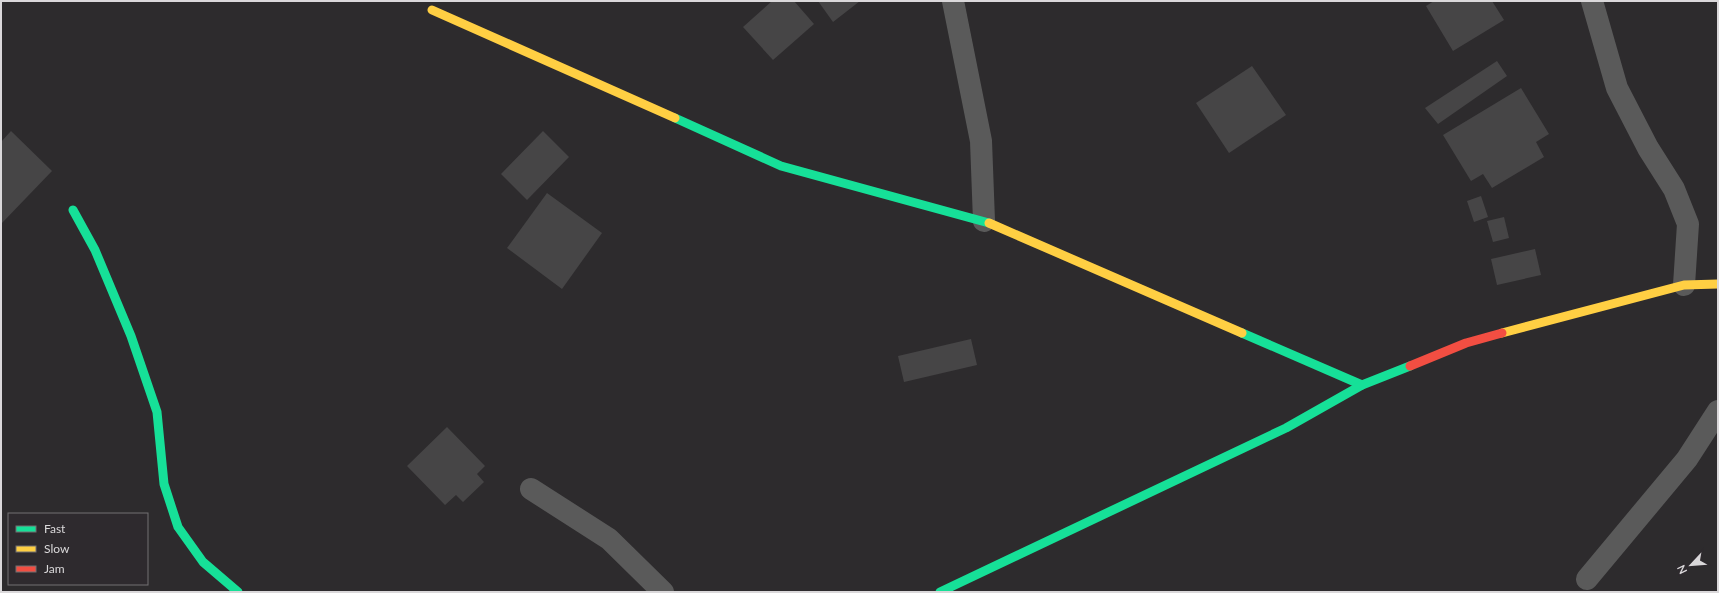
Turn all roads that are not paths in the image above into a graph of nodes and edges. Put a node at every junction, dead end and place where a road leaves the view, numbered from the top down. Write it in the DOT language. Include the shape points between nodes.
graph roads {
  1 [pos="953,1"];
  2 [pos="1592,1"];
  3 [pos="432,10"];
  4 [pos="73,210"];
  5 [pos="984,221"];
  6 [pos="1718,284"];
  7 [pos="1684,285"];
  8 [pos="1362,385"];
  9 [pos="1718,412"];
  10 [pos="531,489"];
  11 [pos="1587,579"];
  12 [pos="238,592"];
  13 [pos="662,592"];
  14 [pos="940,592"];
  1 -- 5 [label="street" via="981,141"];
  2 -- 7 [label="street" via="1618,88 1648,148 1674,189 1688,224"];
  3 -- 5 [label="street" via="781,166"];
  4 -- 12 [label="street" via="95,250 131,336 157,412 164,484 178,527 203,562"];
  5 -- 8 [label="street"];
  6 -- 7 [label="street"];
  7 -- 8 [label="street" via="1466,343"];
  8 -- 14 [label="street" via="1286,428"];
  9 -- 11 [label="street" via="1687,459"];
  10 -- 13 [label="street" via="609,539"];
}
